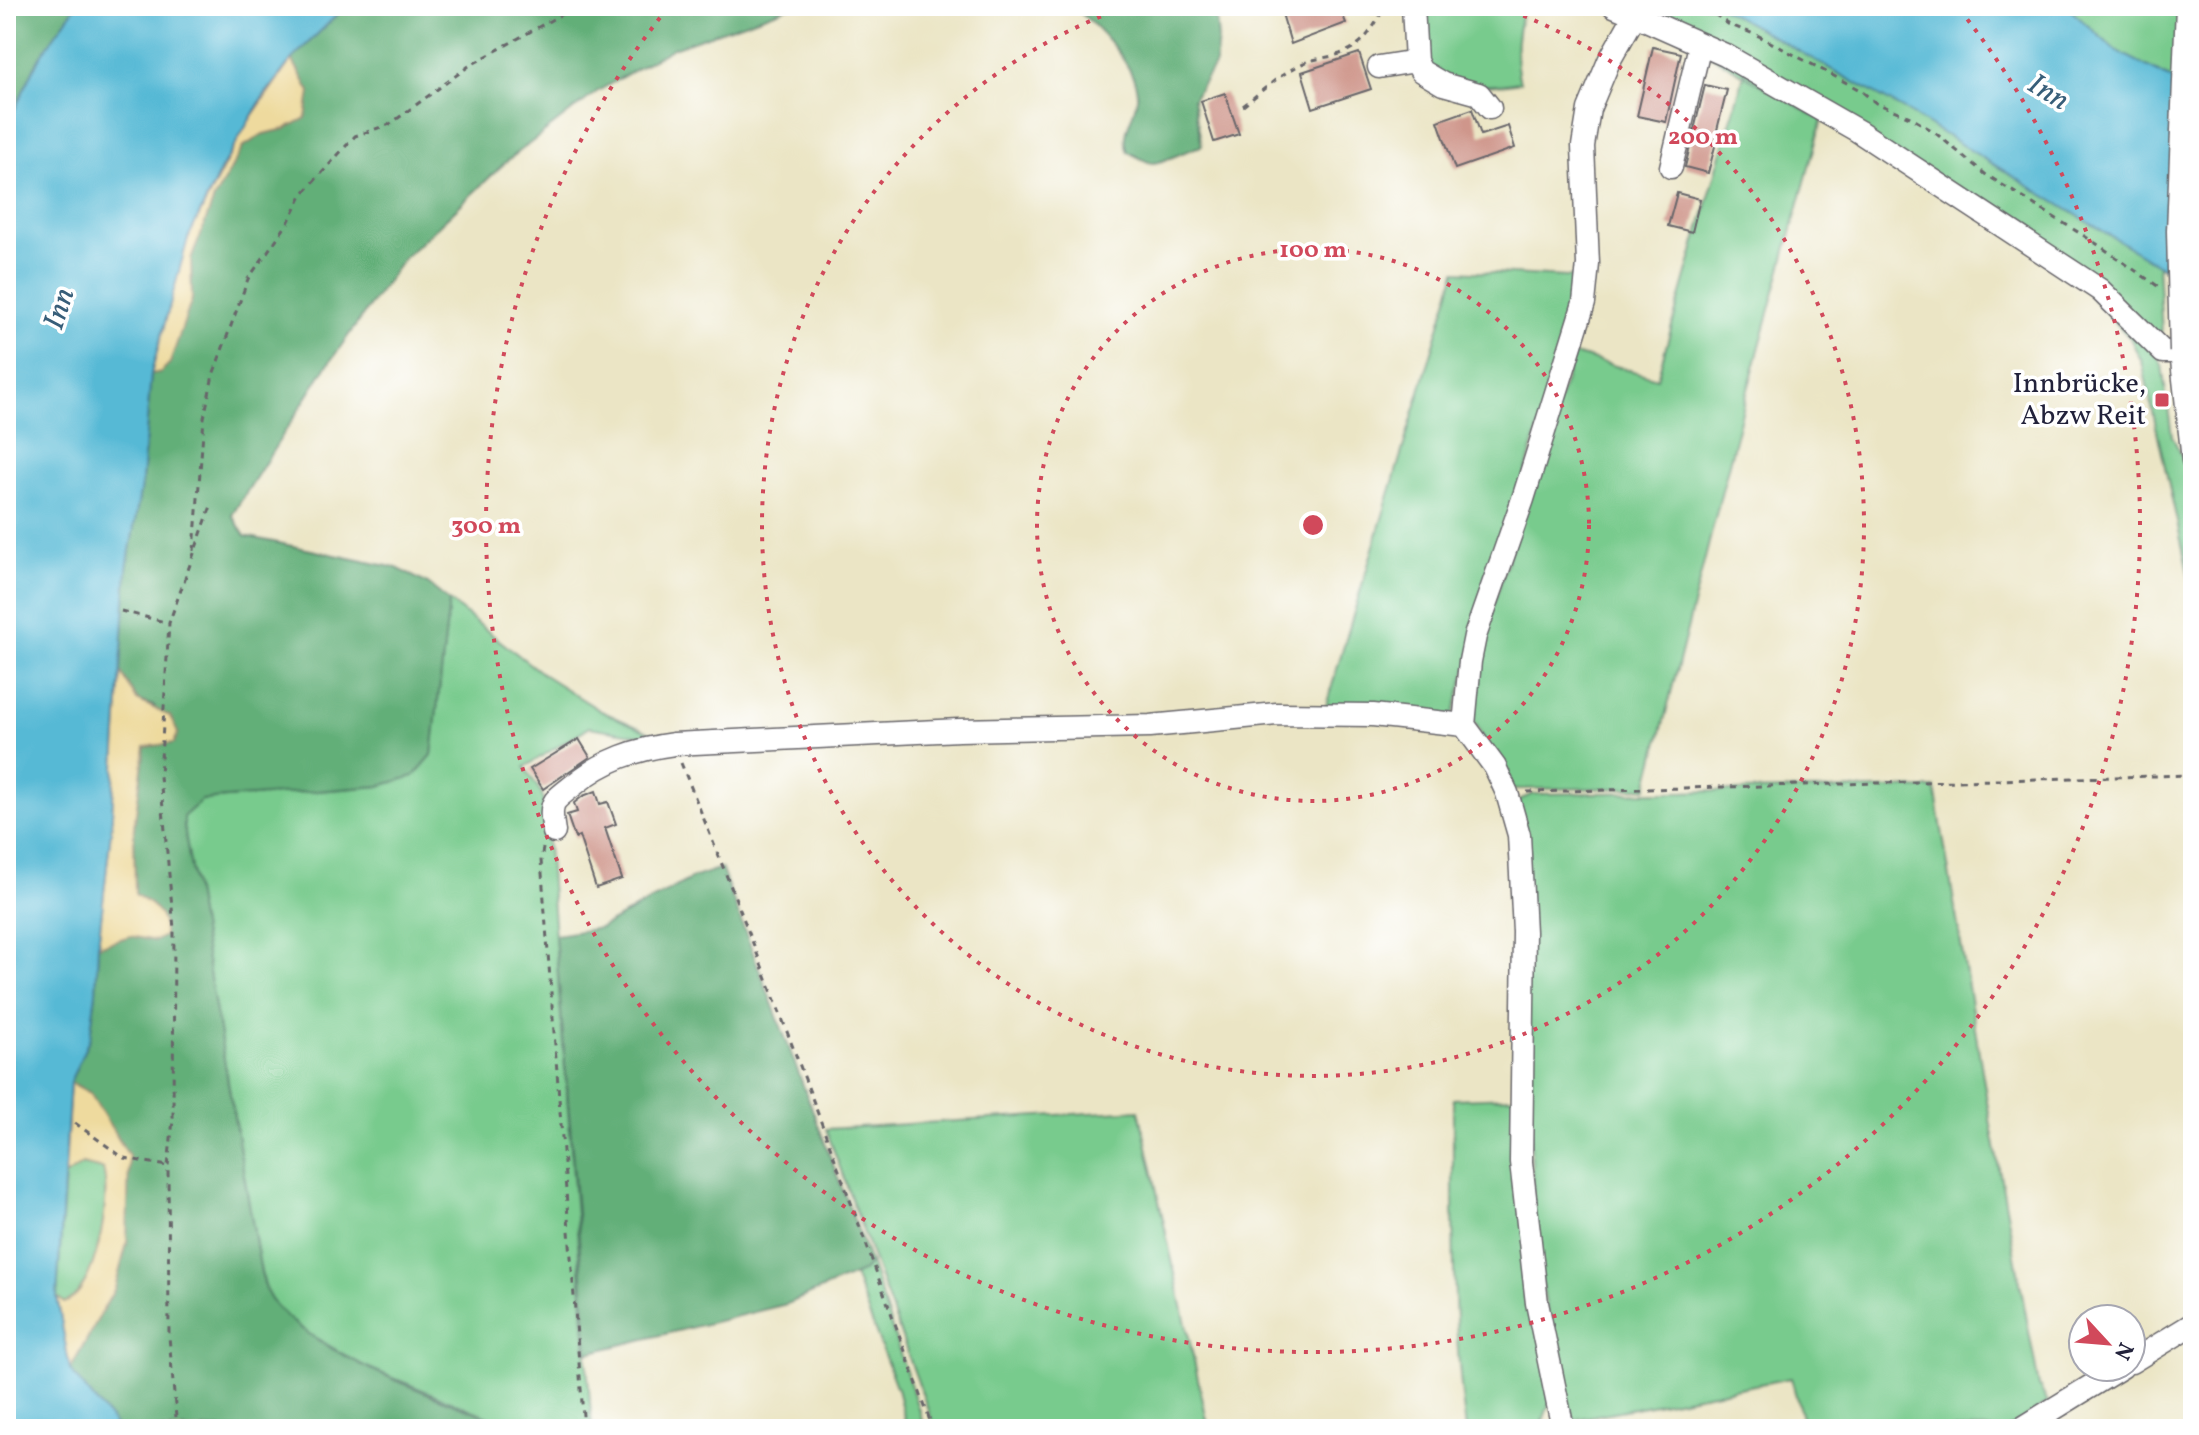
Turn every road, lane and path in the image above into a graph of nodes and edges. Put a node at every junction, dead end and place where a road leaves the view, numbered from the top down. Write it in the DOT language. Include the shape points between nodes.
graph roads {
  1 [pos="576,6"];
  2 [pos="1385,6"];
  3 [pos="1413,6"];
  4 [pos="1692,6"];
  5 [pos="2187,6"];
  6 [pos="1624,11"];
  7 [pos="1700,45"];
  8 [pos="1416,61"];
  9 [pos="1379,67"];
  10 [pos="1243,106"];
  11 [pos="1490,108"];
  12 [pos="1671,167"];
  13 [pos="2160,288"];
  14 [pos="2181,352"];
  15 [pos="2193,460"];
  16 [pos="211,506"];
  17 [pos="194,555"];
  18 [pos="121,611"];
  19 [pos="169,623"];
  20 [pos="1464,725"];
  21 [pos="674,744"];
  22 [pos="2193,775"];
  23 [pos="1507,793"];
  24 [pos="554,832"];
  25 [pos="75,1123"];
  26 [pos="168,1166"];
  27 [pos="2193,1324"];
  28 [pos="2147,1352"];
  29 [pos="2096,1383"];
  30 [pos="177,1429"];
  31 [pos="584,1429"];
  32 [pos="933,1429"];
  33 [pos="1563,1429"];
  34 [pos="2021,1429"];
  1 -- 17 [label="path" via="469,66 390,124 355,136 302,195 248,279 213,375 204,418"];
  2 -- 10 [label="path" via="1361,44 1305,63"];
  3 -- 8 [label="street"];
  4 -- 13 [label="path" via="1910,117 1985,174"];
  5 -- 14 [label="street, bridge" via="2178,231"];
  6 -- 7 [label="street"];
  6 -- 20 [label="street" via="1589,109 1583,146 1588,264 1584,303 1475,636"];
  7 -- 12 [label="street"];
  7 -- 14 [label="street" via="1858,131 2100,290 2163,352"];
  8 -- 9 [label="street"];
  8 -- 11 [label="street" via="1426,76 1473,91"];
  14 -- 15 [label="street"];
  16 -- 17 [label="path"];
  17 -- 19 [label="path"];
  18 -- 19 [label="path"];
  19 -- 26 [label="path" via="160,776 174,929"];
  20 -- 21 [label="street" via="1373,715 1277,714 1150,726"];
  20 -- 23 [label="street"];
  21 -- 24 [label="street" via="619,756 589,773 556,800 551,810"];
  21 -- 32 [label="path" via="734,891"];
  22 -- 23 [label="path"];
  23 -- 33 [label="street" via="1523,873 1521,1162 1537,1303"];
  24 -- 31 [label="path" via="541,860"];
  25 -- 26 [label="path" via="124,1158"];
  26 -- 30 [label="path" via="169,1336"];
  27 -- 28 [label="street"];
  29 -- 34 [label="street"];
}
